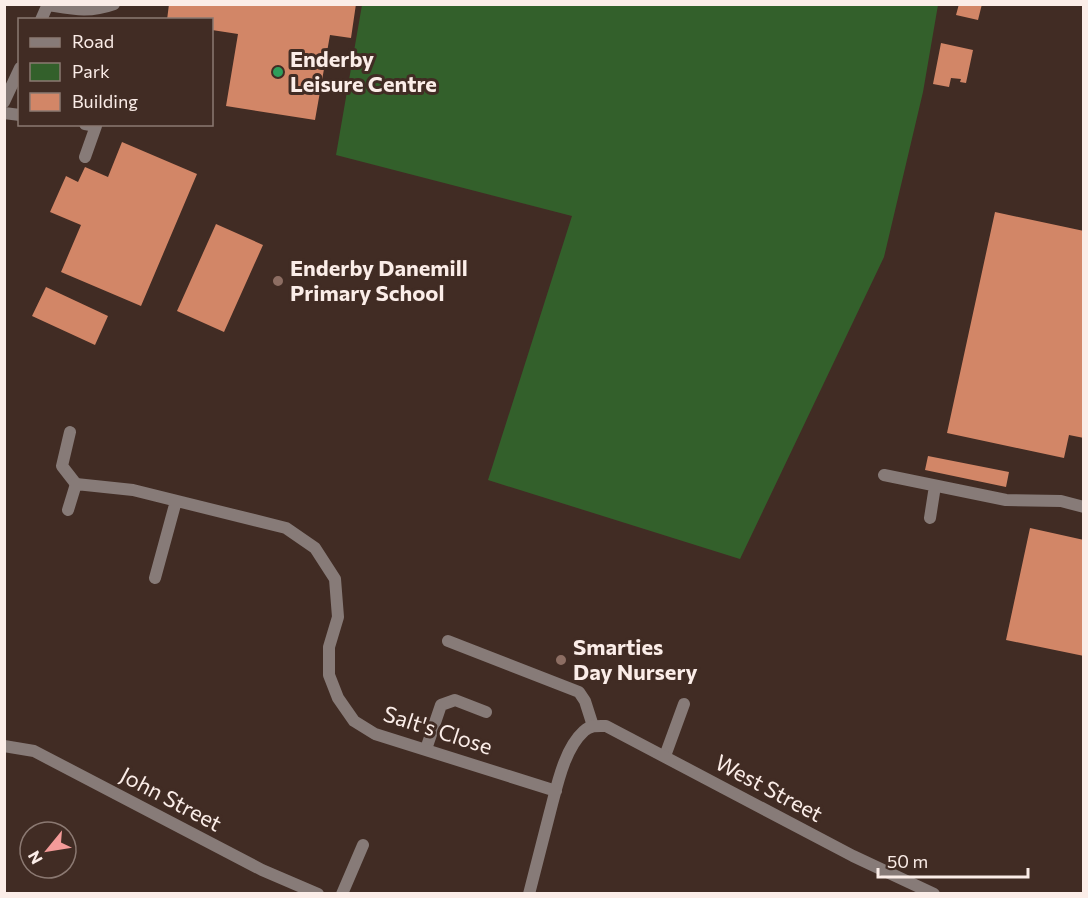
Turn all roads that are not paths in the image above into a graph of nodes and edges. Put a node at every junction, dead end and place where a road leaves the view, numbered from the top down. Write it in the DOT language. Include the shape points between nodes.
graph roads {
  1 [pos="48,5"];
  2 [pos="110,6"];
  3 [pos="74,7"];
  4 [pos="18,72"];
  5 [pos="4,102"];
  6 [pos="96,126"];
  7 [pos="85,157"];
  8 [pos="70,432"];
  9 [pos="884,475"];
  10 [pos="76,484"];
  11 [pos="935,486"];
  12 [pos="176,501"];
  13 [pos="1083,507"];
  14 [pos="68,510"];
  15 [pos="930,518"];
  16 [pos="155,578"];
  17 [pos="448,641"];
  18 [pos="684,704"];
  19 [pos="486,712"];
  20 [pos="590,728"];
  21 [pos="4,746"];
  22 [pos="426,749"];
  23 [pos="665,756"];
  24 [pos="556,791"];
  25 [pos="363,845"];
  26 [pos="318,894"];
  27 [pos="342,894"];
  28 [pos="529,894"];
  29 [pos="934,894"];
  1 -- 3 [label="street"];
  2 -- 3 [label="street" via="98,10"];
  4 -- 5 [label="street"];
  6 -- 7 [label="street"];
  8 -- 10 [label="street" via="62,466"];
  9 -- 11 [label="street"];
  10 -- 12 [label="street, Salt's Close" via="133,490"];
  10 -- 14 [label="street"];
  11 -- 13 [label="street" via="1006,500 1061,501"];
  11 -- 15 [label="street"];
  12 -- 16 [label="street"];
  12 -- 22 [label="street, Salt's Close" via="286,528 315,548 335,579 338,617 328,647 328,675 338,698 354,720 375,734"];
  17 -- 20 [label="street" via="579,692"];
  18 -- 23 [label="street"];
  19 -- 22 [label="street" via="454,700 441,705"];
  20 -- 23 [label="street, West Street" via="606,726"];
  20 -- 24 [label="street" via="574,742"];
  21 -- 26 [label="street, John Street" via="34,751 262,870"];
  22 -- 24 [label="street, Salt's Close"];
  23 -- 29 [label="street, West Street" via="853,856"];
  24 -- 28 [label="street"];
  25 -- 27 [label="street"];
}
